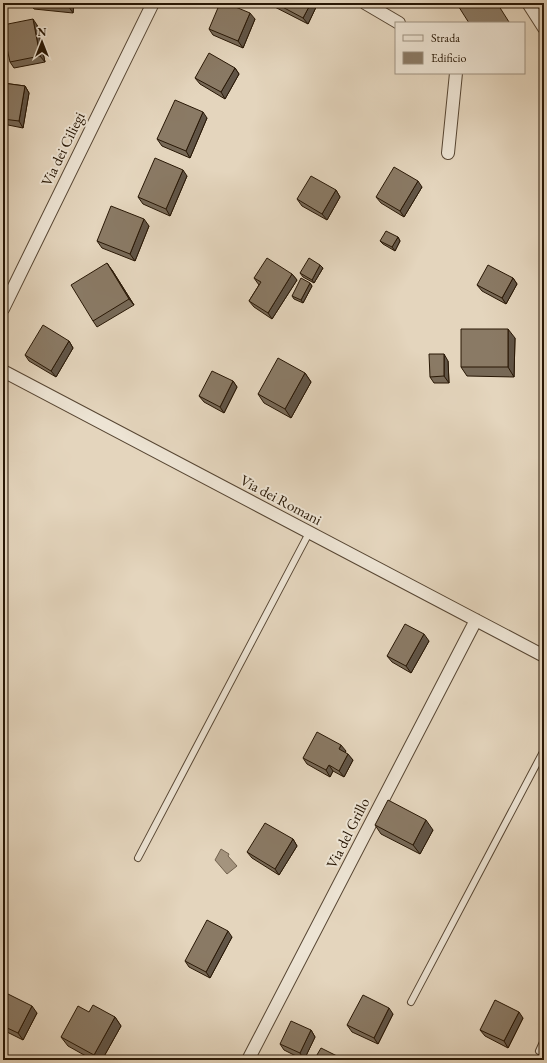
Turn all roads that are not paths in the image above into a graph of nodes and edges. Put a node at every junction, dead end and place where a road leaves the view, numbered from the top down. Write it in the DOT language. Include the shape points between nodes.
graph roads {
  1 [pos="153,3"];
  2 [pos="365,3"];
  3 [pos="528,3"];
  4 [pos="397,22"];
  5 [pos="544,28"];
  6 [pos="456,74"];
  7 [pos="448,153"];
  8 [pos="3,309"];
  9 [pos="3,371"];
  10 [pos="309,533"];
  11 [pos="476,620"];
  12 [pos="544,656"];
  13 [pos="544,750"];
  14 [pos="138,858"];
  15 [pos="411,1002"];
  16 [pos="544,1040"];
  17 [pos="539,1050"];
  18 [pos="248,1060"];
  1 -- 8 [label="street, Via dei Ciliegi"];
  2 -- 4 [label="street"];
  3 -- 5 [label="street"];
  6 -- 7 [label="street"];
  9 -- 10 [label="street, Via dei Romani"];
  10 -- 11 [label="street, Via dei Romani"];
  10 -- 14 [label="lane"];
  11 -- 12 [label="street, Via dei Romani"];
  11 -- 18 [label="street, Via del Grillo"];
  13 -- 15 [label="lane"];
  16 -- 17 [label="lane"];
}
